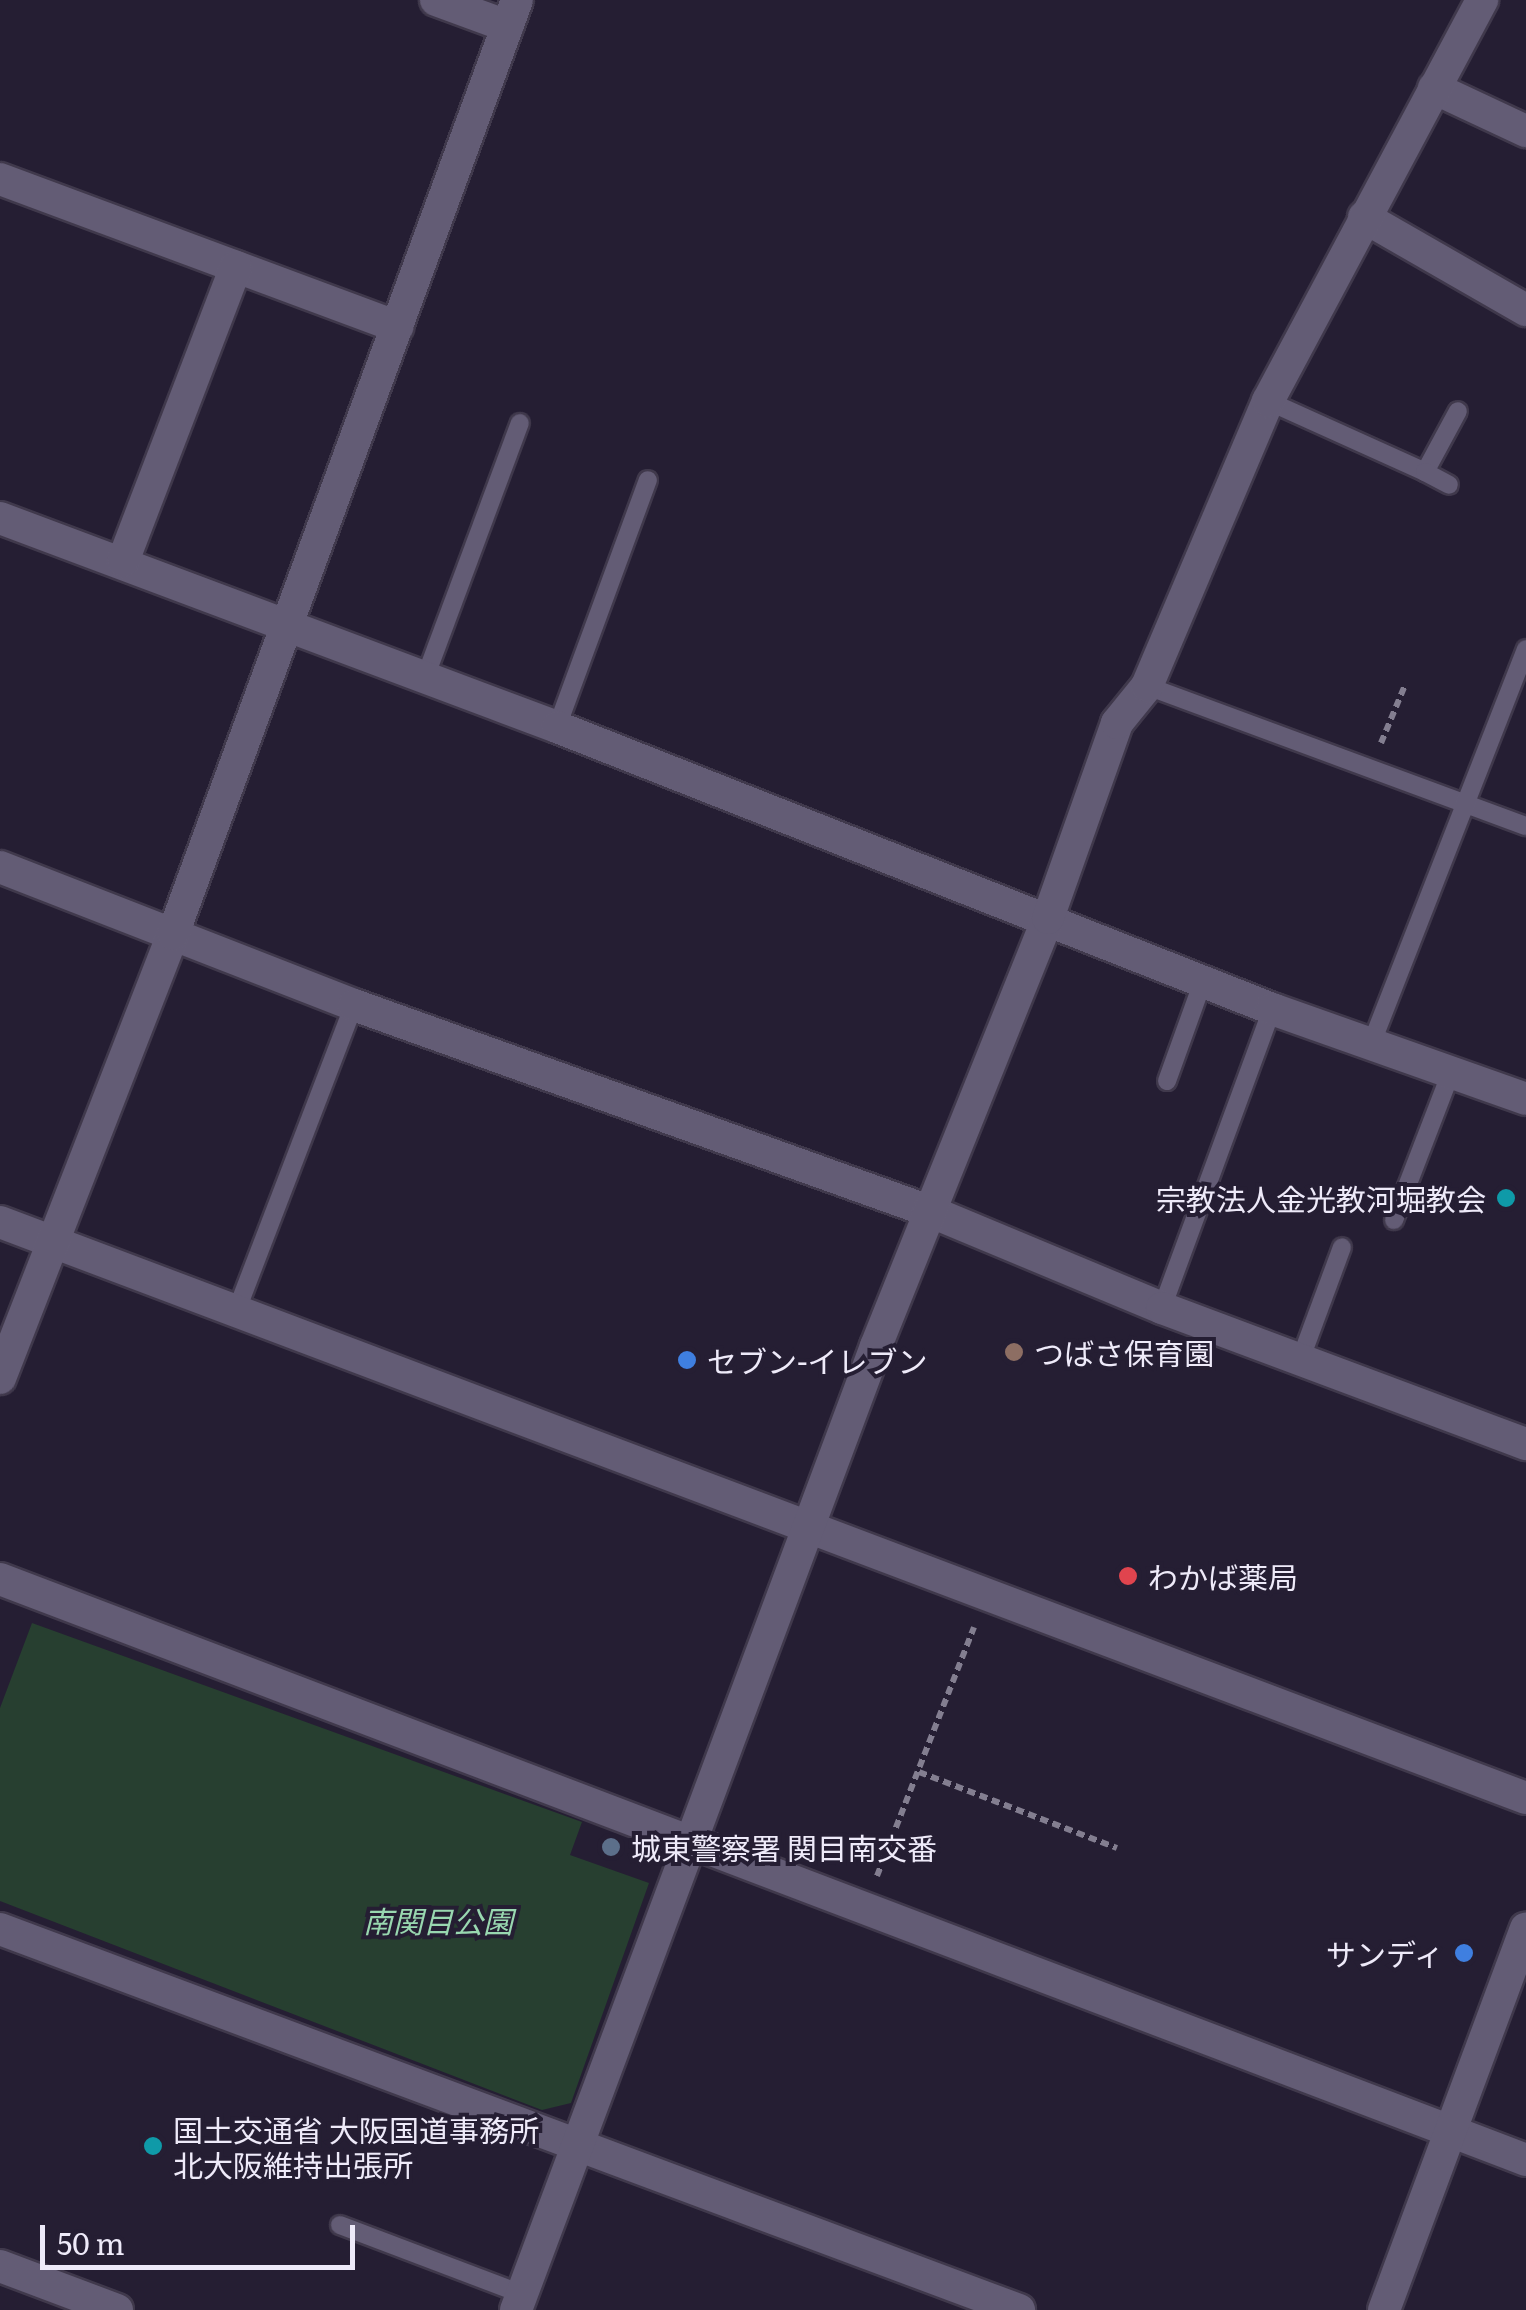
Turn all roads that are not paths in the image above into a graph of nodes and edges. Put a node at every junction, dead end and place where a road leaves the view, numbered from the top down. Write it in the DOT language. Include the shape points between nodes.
graph roads {
  1 [pos="436,0"];
  2 [pos="1482,0"];
  3 [pos="512,13"];
  4 [pos="1434,88"];
  5 [pos="1526,131"];
  6 [pos="0,178"];
  7 [pos="1364,217"];
  8 [pos="236,267"];
  9 [pos="1526,310"];
  10 [pos="397,328"];
  11 [pos="1268,400"];
  12 [pos="1458,411"];
  13 [pos="520,423"];
  14 [pos="1425,472"];
  15 [pos="648,480"];
  16 [pos="1450,485"];
  17 [pos="0,518"];
  18 [pos="122,561"];
  19 [pos="286,626"];
  20 [pos="1526,649"];
  21 [pos="425,678"];
  22 [pos="1147,686"];
  23 [pos="557,727"];
  24 [pos="1462,802"];
  25 [pos="1526,826"];
  26 [pos="0,867"];
  27 [pos="1048,918"];
  28 [pos="173,934"];
  29 [pos="1203,981"];
  30 [pos="354,1004"];
  31 [pos="1272,1009"];
  32 [pos="1372,1042"];
  33 [pos="1451,1072"];
  34 [pos="1167,1081"];
  35 [pos="1526,1100"];
  36 [pos="929,1212"];
  37 [pos="1394,1220"];
  38 [pos="0,1222"];
  39 [pos="51,1240"];
  40 [pos="1342,1247"];
  41 [pos="1162,1308"];
  42 [pos="236,1312"];
  43 [pos="1301,1358"];
  44 [pos="0,1378"];
  45 [pos="1526,1444"];
  46 [pos="809,1524"];
  47 [pos="0,1579"];
  48 [pos="1526,1798"];
  49 [pos="692,1844"];
  50 [pos="0,1929"];
  51 [pos="1526,1930"];
  52 [pos="1453,2136"];
  53 [pos="577,2143"];
  54 [pos="1526,2160"];
  55 [pos="340,2225"];
  56 [pos="0,2266"];
  57 [pos="519,2302"];
  58 [pos="117,2310"];
  59 [pos="1019,2310"];
  60 [pos="1384,2310"];
  1 -- 3 [label="street"];
  2 -- 4 [label="street"];
  3 -- 10 [label="street"];
  4 -- 5 [label="street"];
  4 -- 7 [label="street"];
  6 -- 8 [label="street"];
  7 -- 9 [label="street"];
  7 -- 11 [label="street"];
  8 -- 10 [label="street"];
  8 -- 18 [label="street"];
  10 -- 19 [label="street"];
  11 -- 14 [label="lane"];
  11 -- 22 [label="street"];
  12 -- 14 [label="lane"];
  13 -- 21 [label="lane"];
  14 -- 16 [label="lane"];
  15 -- 23 [label="lane"];
  17 -- 18 [label="street"];
  18 -- 19 [label="street"];
  19 -- 21 [label="street"];
  19 -- 28 [label="street"];
  20 -- 24 [label="lane"];
  21 -- 23 [label="street"];
  22 -- 24 [label="lane"];
  22 -- 27 [label="street" via="1118,724"];
  23 -- 27 [label="street"];
  24 -- 25 [label="lane"];
  24 -- 32 [label="lane"];
  26 -- 28 [label="street"];
  27 -- 29 [label="street"];
  27 -- 36 [label="street"];
  28 -- 30 [label="street"];
  28 -- 39 [label="street"];
  29 -- 31 [label="street"];
  29 -- 34 [label="lane"];
  30 -- 36 [label="street"];
  30 -- 42 [label="lane"];
  31 -- 32 [label="street"];
  31 -- 41 [label="lane"];
  32 -- 33 [label="street"];
  33 -- 35 [label="street"];
  33 -- 37 [label="lane"];
  36 -- 41 [label="street"];
  36 -- 46 [label="street"];
  38 -- 39 [label="street"];
  39 -- 42 [label="street"];
  39 -- 44 [label="street"];
  40 -- 43 [label="lane"];
  41 -- 43 [label="street"];
  42 -- 46 [label="street"];
  43 -- 45 [label="street"];
  46 -- 48 [label="street"];
  46 -- 49 [label="street"];
  47 -- 49 [label="street"];
  49 -- 52 [label="street"];
  49 -- 53 [label="street"];
  50 -- 53 [label="street"];
  51 -- 52 [label="street"];
  52 -- 54 [label="street"];
  52 -- 60 [label="street"];
  53 -- 57 [label="street"];
  53 -- 59 [label="street"];
  55 -- 57 [label="lane"];
  56 -- 58 [label="street"];
}
